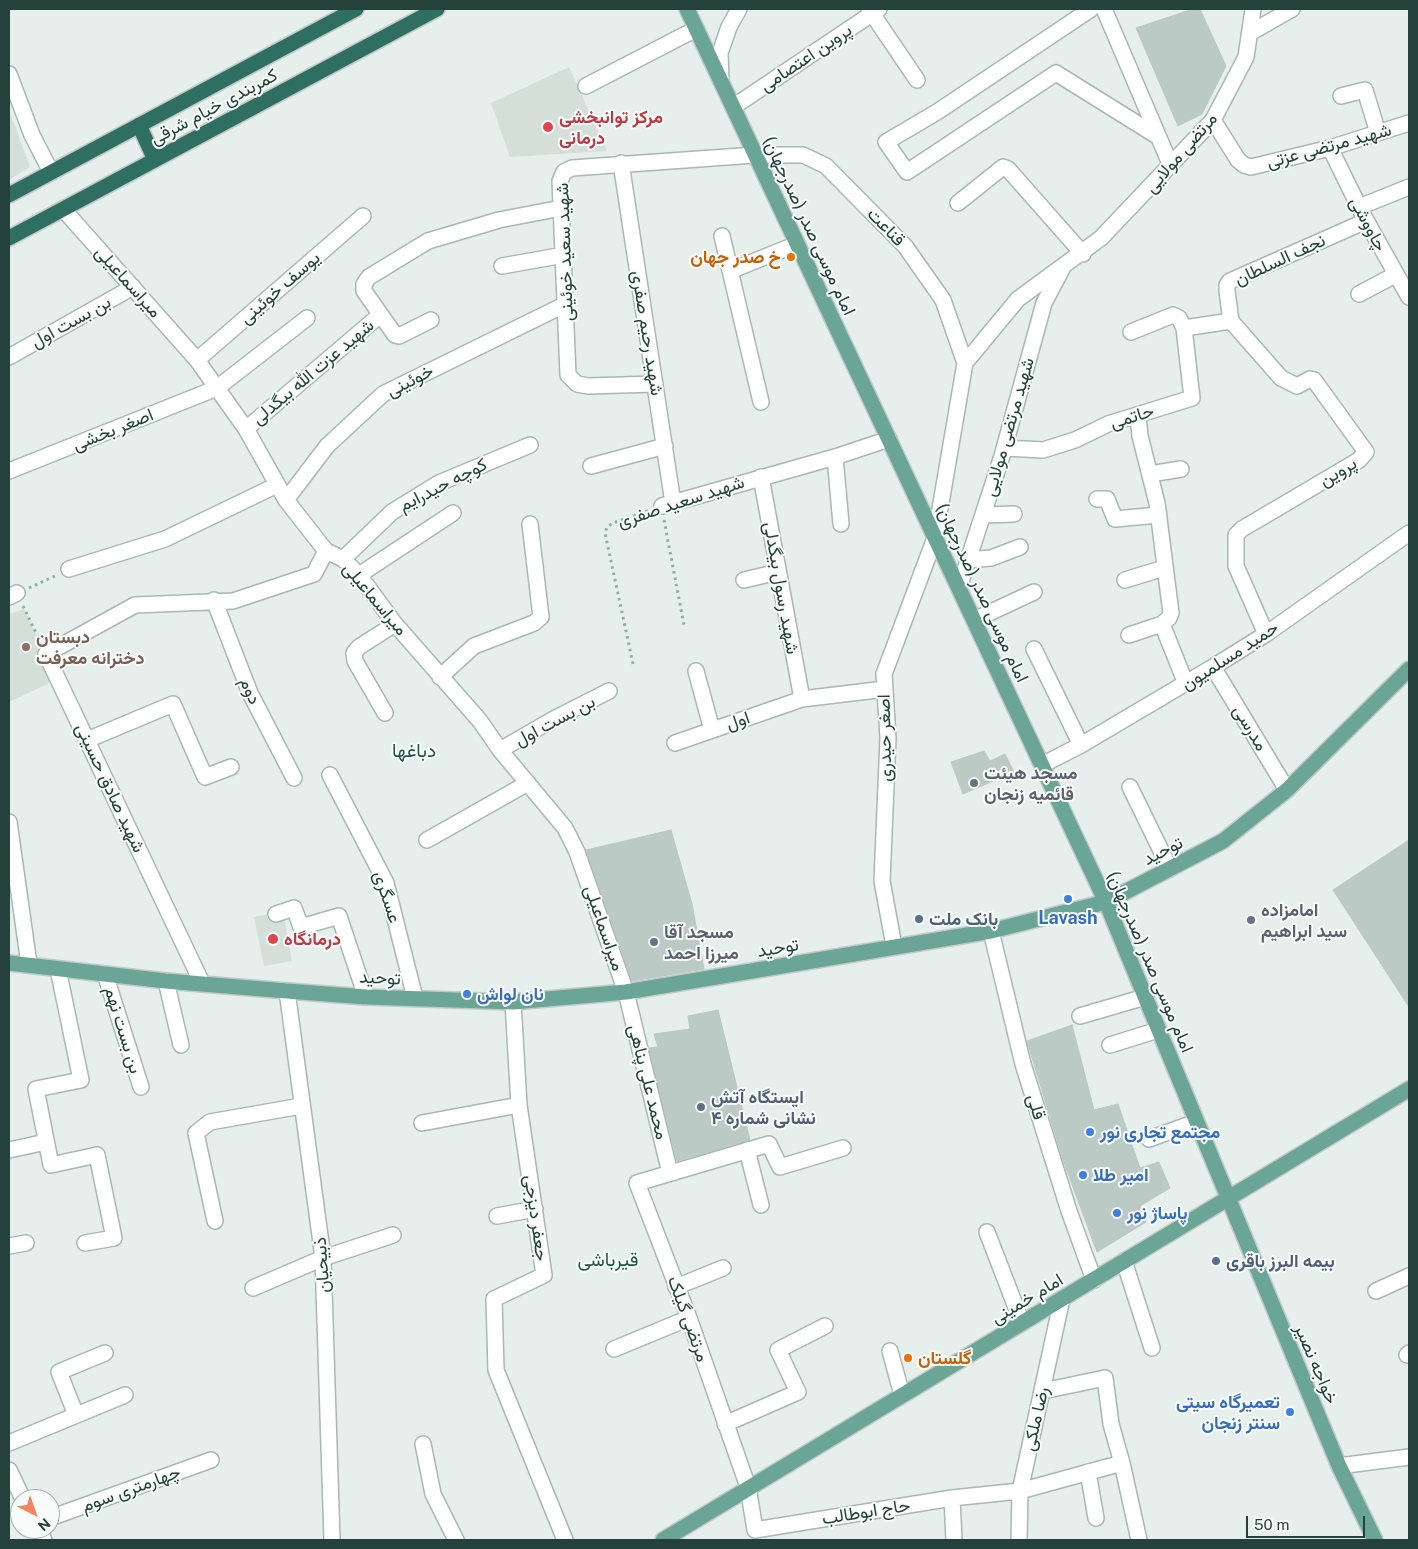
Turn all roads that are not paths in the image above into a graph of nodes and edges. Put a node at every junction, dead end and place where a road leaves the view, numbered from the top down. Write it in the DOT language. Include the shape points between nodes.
graph roads {
  1 [pos="356,9"];
  2 [pos="437,9"];
  3 [pos="687,9"];
  4 [pos="739,9"];
  5 [pos="1091,9"];
  6 [pos="1104,9"];
  7 [pos="1253,9"];
  8 [pos="1292,9"];
  9 [pos="873,10"];
  10 [pos="696,28"];
  11 [pos="1250,33"];
  12 [pos="9,74"];
  13 [pos="917,80"];
  14 [pos="721,82"];
  15 [pos="586,86"];
  16 [pos="1341,96"];
  17 [pos="733,107"];
  18 [pos="1213,120"];
  19 [pos="1409,123"];
  20 [pos="139,125"];
  21 [pos="1378,133"];
  22 [pos="1157,136"];
  23 [pos="1330,148"];
  24 [pos="755,155"];
  25 [pos="155,160"];
  26 [pos="621,163"];
  27 [pos="1171,166"];
  28 [pos="51,172"];
  29 [pos="1409,187"];
  30 [pos="9,195"];
  31 [pos="958,203"];
  32 [pos="561,208"];
  33 [pos="63,209"];
  34 [pos="1363,214"];
  35 [pos="363,216"];
  36 [pos="722,236"];
  37 [pos="9,238"];
  38 [pos="797,244"];
  39 [pos="1082,254"];
  40 [pos="564,255"];
  41 [pos="502,266"];
  42 [pos="1063,268"];
  43 [pos="730,271"];
  44 [pos="1395,275"];
  45 [pos="133,287"];
  46 [pos="1359,294"];
  47 [pos="1409,298"];
  48 [pos="566,304"];
  49 [pos="380,315"];
  50 [pos="307,318"];
  51 [pos="431,320"];
  52 [pos="1231,320"];
  53 [pos="1184,328"];
  54 [pos="1131,332"];
  55 [pos="9,357"];
  56 [pos="197,360"];
  57 [pos="965,363"];
  58 [pos="655,384"];
  59 [pos="217,388"];
  60 [pos="761,402"];
  61 [pos="1138,415"];
  62 [pos="246,429"];
  63 [pos="889,439"];
  64 [pos="530,445"];
  65 [pos="665,446"];
  66 [pos="1004,448"];
  67 [pos="835,457"];
  68 [pos="591,466"];
  69 [pos="1181,469"];
  70 [pos="9,471"];
  71 [pos="1150,474"];
  72 [pos="761,477"];
  73 [pos="277,485"];
  74 [pos="1097,499"];
  75 [pos="286,500"];
  76 [pos="668,504"];
  77 [pos="453,512"];
  78 [pos="1014,514"];
  79 [pos="983,515"];
  80 [pos="1159,515"];
  81 [pos="530,524"];
  82 [pos="841,524"];
  83 [pos="1409,533"];
  84 [pos="935,538"];
  85 [pos="1020,546"];
  86 [pos="326,551"];
  87 [pos="343,559"];
  88 [pos="968,560"];
  89 [pos="1164,568"];
  90 [pos="69,569"];
  91 [pos="778,572"];
  92 [pos="358,575"];
  93 [pos="744,580"];
  94 [pos="1125,580"];
  95 [pos="958,588"];
  96 [pos="1034,592"];
  97 [pos="214,600"];
  98 [pos="974,620"];
  99 [pos="395,624"];
  100 [pos="1162,624"];
  101 [pos="1266,634"];
  102 [pos="1129,635"];
  103 [pos="1034,649"];
  104 [pos="1213,667"];
  105 [pos="1409,668"];
  106 [pos="696,671"];
  107 [pos="440,677"];
  108 [pos="1186,684"];
  109 [pos="885,688"];
  110 [pos="609,692"];
  111 [pos="802,699"];
  112 [pos="386,713"];
  113 [pos="712,730"];
  114 [pos="87,740"];
  115 [pos="674,743"];
  116 [pos="1081,745"];
  117 [pos="500,750"];
  118 [pos="1042,765"];
  119 [pos="231,767"];
  120 [pos="330,775"];
  121 [pos="294,778"];
  122 [pos="528,783"];
  123 [pos="1130,787"];
  124 [pos="1286,790"];
  125 [pos="9,822"];
  126 [pos="427,840"];
  127 [pos="1170,869"];
  128 [pos="1106,902"];
  129 [pos="276,914"];
  130 [pos="991,931"];
  131 [pos="894,946"];
  132 [pos="9,963"];
  133 [pos="29,964"];
  134 [pos="58,969"];
  135 [pos="105,974"];
  136 [pos="166,981"];
  137 [pos="202,983"];
  138 [pos="287,991"];
  139 [pos="626,992"];
  140 [pos="366,997"];
  141 [pos="1145,997"];
  142 [pos="415,998"];
  143 [pos="513,1002"];
  144 [pos="1080,1016"];
  145 [pos="1158,1030"];
  146 [pos="181,1045"];
  147 [pos="1110,1045"];
  148 [pos="141,1087"];
  149 [pos="1409,1089"];
  150 [pos="519,1105"];
  151 [pos="301,1106"];
  152 [pos="1196,1122"];
  153 [pos="422,1124"];
  154 [pos="1149,1139"];
  155 [pos="46,1142"];
  156 [pos="843,1148"];
  157 [pos="9,1150"];
  158 [pos="747,1150"];
  159 [pos="670,1173"];
  160 [pos="1227,1199"];
  161 [pos="761,1204"];
  162 [pos="535,1208"];
  163 [pos="497,1216"];
  164 [pos="215,1221"];
  165 [pos="987,1232"];
  166 [pos="393,1235"];
  167 [pos="26,1243"];
  168 [pos="85,1243"];
  169 [pos="9,1246"];
  170 [pos="323,1258"];
  171 [pos="1124,1262"];
  172 [pos="722,1268"];
  173 [pos="1409,1277"];
  174 [pos="1094,1280"];
  175 [pos="676,1287"];
  176 [pos="253,1288"];
  177 [pos="1376,1291"];
  178 [pos="1062,1299"];
  179 [pos="689,1318"];
  180 [pos="1022,1323"];
  181 [pos="825,1326"];
  182 [pos="1152,1348"];
  183 [pos="614,1349"];
  184 [pos="890,1351"];
  185 [pos="105,1353"];
  186 [pos="1043,1391"];
  187 [pos="125,1395"];
  188 [pos="902,1395"];
  189 [pos="76,1414"];
  190 [pos="725,1424"];
  191 [pos="9,1443"];
  192 [pos="423,1444"];
  193 [pos="1409,1457"];
  194 [pos="211,1460"];
  195 [pos="1122,1462"];
  196 [pos="1339,1466"];
  197 [pos="9,1470"];
  198 [pos="1088,1472"];
  199 [pos="748,1487"];
  200 [pos="18,1489"];
  201 [pos="1020,1490"];
  202 [pos="952,1498"];
  203 [pos="60,1514"];
  204 [pos="1096,1518"];
  205 [pos="756,1535"];
  206 [pos="332,1540"];
  207 [pos="456,1540"];
  208 [pos="565,1540"];
  209 [pos="663,1540"];
  210 [pos="954,1540"];
  211 [pos="1019,1540"];
  212 [pos="1139,1540"];
  213 [pos="1376,1540"];
  1 -- 20 [label="highway, کمربندی خیام شرقی"];
  2 -- 25 [label="highway, کمربندی خیام شرقی"];
  3 -- 10 [label="main road, (صدرجهان) امام موسی صدر"];
  4 -- 14 [label="street" via="729,26 720,54"];
  5 -- 22 [label="street" via="937,112 886,142 907,172 1056,72"];
  6 -- 22 [label="street"];
  7 -- 11 [label="street, مرتضی مولایی"];
  8 -- 11 [label="street"];
  9 -- 13 [label="street"];
  9 -- 17 [label="street, پروین اعتصامی"];
  10 -- 14 [label="main road, (صدرجهان) امام موسی صدر"];
  10 -- 15 [label="street"];
  11 -- 18 [label="street, مرتضی مولایی" via="1246,57"];
  12 -- 28 [label="street"];
  14 -- 17 [label="main road, (صدرجهان) امام موسی صدر"];
  16 -- 21 [label="street" via="1365,90"];
  17 -- 24 [label="main road, (صدرجهان) امام موسی صدر"];
  18 -- 23 [label="street, شهید مرتضی عزتی" via="1244,165 1251,167"];
  18 -- 27 [label="street, مرتضی مولایی"];
  19 -- 21 [label="street, شهید مرتضی عزتی"];
  20 -- 25 [label="highway"];
  20 -- 28 [label="highway, کمربندی خیام شرقی"];
  21 -- 23 [label="street, شهید مرتضی عزتی"];
  22 -- 27 [label="street"];
  23 -- 34 [label="street, چاووشی"];
  24 -- 26 [label="street, شهید سعید خوئینی"];
  24 -- 38 [label="main road, (صدرجهان) امام موسی صدر"];
  24 -- 57 [label="street, قناعت" via="802,155 826,166 905,246 943,300"];
  25 -- 33 [label="highway, کمربندی خیام شرقی"];
  26 -- 32 [label="street, شهید سعید خوئینی" via="572,168 564,172 560,181"];
  26 -- 58 [label="street, شهید رحیم صفری"];
  27 -- 39 [label="street, مرتضی مولایی"];
  28 -- 30 [label="highway, کمربندی خیام شرقی"];
  29 -- 34 [label="street"];
  31 -- 39 [label="street" via="1003,167 1008,169"];
  32 -- 40 [label="street, شهید سعید خوئینی"];
  32 -- 49 [label="street" via="499,220 428,241 364,284 364,292"];
  33 -- 37 [label="highway, کمربندی خیام شرقی"];
  33 -- 45 [label="street, میراسماعیلی"];
  34 -- 44 [label="street, چاووشی"];
  34 -- 52 [label="street, نجف السلطان" via="1230,281 1227,291"];
  35 -- 56 [label="street, یوسف خوئینی"];
  36 -- 43 [label="street"];
  38 -- 43 [label="street"];
  38 -- 63 [label="main road, (صدرجهان) امام موسی صدر"];
  39 -- 42 [label="street, مرتضی مولایی"];
  40 -- 41 [label="street"];
  40 -- 48 [label="street, شهید سعید خوئینی"];
  42 -- 57 [label="street, مرتضی مولایی" via="1018,299"];
  42 -- 66 [label="street, شهید مرتضی مولایی" via="1044,303"];
  43 -- 60 [label="street"];
  44 -- 46 [label="street"];
  44 -- 47 [label="street, چاووشی"];
  45 -- 55 [label="street, بن بست اول"];
  45 -- 56 [label="street, میراسماعیلی"];
  48 -- 58 [label="street, شهید سعید خوئینی" via="568,375 577,384"];
  48 -- 75 [label="street, خوئینی" via="383,394 327,446"];
  49 -- 51 [label="street" via="392,332 400,336"];
  49 -- 62 [label="street, شهید عزت الله بیگدلی"];
  50 -- 59 [label="street, اصغر بخشی"];
  52 -- 53 [label="street"];
  52 -- 101 [label="street, پروین" via="1281,378 1297,386 1314,380 1366,452 1359,460 1236,535 1236,566"];
  53 -- 54 [label="street" via="1179,318 1173,315"];
  53 -- 61 [label="street, حاتمی" via="1192,398"];
  56 -- 59 [label="street, میراسماعیلی"];
  57 -- 84 [label="street, اصغر حیدری"];
  58 -- 65 [label="street, شهید رحیم صفری"];
  59 -- 62 [label="street, میراسماعیلی"];
  59 -- 70 [label="street, اصغر بخشی"];
  61 -- 66 [label="street, حاتمی" via="1043,450"];
  61 -- 71 [label="street"];
  62 -- 73 [label="street, میراسماعیلی"];
  63 -- 67 [label="street, شهید سعید صفری"];
  63 -- 84 [label="main road, (صدرجهان) امام موسی صدر"];
  64 -- 87 [label="street, کوچه حیدرایم" via="439,483 392,512"];
  65 -- 68 [label="street"];
  65 -- 76 [label="street, شهید رحیم صفری"];
  66 -- 79 [label="street, شهید مرتضی مولایی"];
  67 -- 72 [label="street, شهید سعید صفری"];
  67 -- 82 [label="street"];
  69 -- 71 [label="street"];
  71 -- 80 [label="street"];
  72 -- 76 [label="street, شهید سعید صفری"];
  72 -- 91 [label="street, شهید رسول بیگدلی"];
  73 -- 75 [label="street, میراسماعیلی"];
  73 -- 90 [label="street" via="165,540"];
  74 -- 80 [label="street" via="1107,499 1115,519"];
  75 -- 86 [label="street, میراسماعیلی"];
  77 -- 92 [label="street"];
  78 -- 79 [label="street"];
  79 -- 88 [label="street, شهید مرتضی مولایی"];
  80 -- 89 [label="street"];
  81 -- 107 [label="street" via="541,617 534,623 474,646"];
  83 -- 101 [label="street, حمید مسلمیون"];
  84 -- 95 [label="main road, (صدرجهان) امام موسی صدر"];
  84 -- 109 [label="street, اصغر حیدری" via="884,674"];
  85 -- 88 [label="street" via="991,558"];
  86 -- 87 [label="street, میراسماعیلی"];
  86 -- 97 [label="street" via="314,574 233,601"];
  87 -- 92 [label="street, میراسماعیلی"];
  88 -- 95 [label="street, شهید مرتضی مولایی"];
  89 -- 94 [label="street"];
  89 -- 100 [label="street" via="1171,613"];
  91 -- 93 [label="street"];
  91 -- 111 [label="street, شهید رسول بیگدلی"];
  92 -- 99 [label="street, میراسماعیلی"];
  95 -- 98 [label="main road, (صدرجهان) امام موسی صدر"];
  96 -- 98 [label="street"];
  97 -- 114 [label="street, شهید صادق حسینی" via="135,605 46,654"];
  97 -- 121 [label="street, دوم" via="250,693"];
  98 -- 118 [label="main road, (صدرجهان) امام موسی صدر"];
  99 -- 107 [label="street, میراسماعیلی"];
  99 -- 112 [label="street" via="354,653 355,661"];
  100 -- 102 [label="street"];
  100 -- 108 [label="street"];
  101 -- 104 [label="street, حمید مسلمیون"];
  103 -- 116 [label="street"];
  104 -- 108 [label="street, حمید مسلمیون"];
  104 -- 124 [label="street, مدرسی"];
  105 -- 124 [label="main road, توحید"];
  106 -- 113 [label="street"];
  107 -- 117 [label="street, میراسماعیلی" via="480,721"];
  108 -- 116 [label="street, حمید مسلمیون"];
  109 -- 111 [label="street, اول"];
  109 -- 131 [label="street, اصغر حیدری" via="888,738 882,881"];
  110 -- 117 [label="street, بن بست اول"];
  111 -- 113 [label="street, اول"];
  113 -- 115 [label="street, اول"];
  114 -- 119 [label="street" via="173,704 206,777"];
  114 -- 137 [label="street, شهید صادق حسینی"];
  116 -- 118 [label="street, حمید مسلمیون"];
  117 -- 122 [label="street, میراسماعیلی"];
  118 -- 128 [label="main road, (صدرجهان) امام موسی صدر"];
  120 -- 142 [label="street, عسگری" via="386,883"];
  122 -- 126 [label="street"];
  122 -- 139 [label="street, میراسماعیلی" via="565,828 577,852"];
  123 -- 127 [label="street"];
  124 -- 127 [label="main road, توحید" via="1223,842"];
  125 -- 133 [label="street"];
  127 -- 128 [label="main road, توحید"];
  128 -- 130 [label="main road, توحید"];
  128 -- 141 [label="main road, (صدرجهان) امام موسی صدر"];
  129 -- 140 [label="street" via="294,908 301,927 339,916"];
  130 -- 131 [label="main road, توحید"];
  130 -- 174 [label="street, قلی" via="1017,1046"];
  131 -- 139 [label="main road, توحید"];
  132 -- 133 [label="main road, توحید"];
  133 -- 134 [label="main road, توحید"];
  134 -- 135 [label="main road, توحید"];
  134 -- 155 [label="street" via="81,1080 36,1090"];
  135 -- 136 [label="main road, توحید"];
  135 -- 148 [label="street, بن بست نهم"];
  136 -- 137 [label="main road, توحید"];
  136 -- 146 [label="street"];
  137 -- 138 [label="main road, توحید"];
  138 -- 140 [label="main road, توحید"];
  138 -- 151 [label="street, ذبیحیان"];
  139 -- 143 [label="main road, توحید"];
  139 -- 159 [label="street, محمد علی پناهی"];
  140 -- 142 [label="main road, توحید"];
  141 -- 144 [label="street"];
  141 -- 145 [label="main road, (صدرجهان) امام موسی صدر"];
  142 -- 143 [label="main road, توحید"];
  143 -- 150 [label="street, جعفر دیزجی"];
  145 -- 147 [label="street"];
  145 -- 152 [label="main road, (صدرجهان) امام موسی صدر"];
  149 -- 160 [label="main road, امام خمینی"];
  150 -- 153 [label="street"];
  150 -- 162 [label="street, جعفر دیزجی"];
  151 -- 164 [label="street" via="210,1122 196,1134"];
  151 -- 170 [label="street, ذبیحیان"];
  152 -- 154 [label="street"];
  152 -- 160 [label="main road, (صدرجهان) امام موسی صدر"];
  155 -- 157 [label="street"];
  155 -- 168 [label="street" via="51,1165 97,1155 114,1238"];
  156 -- 158 [label="street" via="780,1166 769,1144"];
  158 -- 159 [label="street"];
  158 -- 161 [label="street"];
  159 -- 175 [label="street, مرتضی گیلک" via="637,1183"];
  160 -- 171 [label="main road, امام خمینی"];
  160 -- 196 [label="main road, خواجه نصیر"];
  162 -- 163 [label="street"];
  162 -- 208 [label="street, جعفر دیزجی" via="544,1275 494,1299 496,1370"];
  165 -- 180 [label="street"];
  166 -- 170 [label="street"];
  167 -- 169 [label="street"];
  170 -- 176 [label="street"];
  170 -- 206 [label="street, ذبیحیان"];
  171 -- 174 [label="main road, امام خمینی"];
  171 -- 182 [label="street"];
  172 -- 175 [label="street"];
  173 -- 177 [label="street"];
  174 -- 178 [label="main road, امام خمینی"];
  175 -- 179 [label="street, مرتضی گیلک"];
  178 -- 180 [label="main road, امام خمینی"];
  178 -- 186 [label="street, رضا ملکی"];
  179 -- 183 [label="street"];
  179 -- 190 [label="street, مرتضی گیلک"];
  180 -- 188 [label="main road, امام خمینی"];
  181 -- 190 [label="street" via="778,1350 798,1392"];
  184 -- 188 [label="street"];
  185 -- 189 [label="street" via="59,1372"];
  186 -- 195 [label="street" via="1105,1378 1111,1424"];
  186 -- 201 [label="street, رضا ملکی"];
  187 -- 189 [label="street"];
  188 -- 199 [label="main road, امام خمینی"];
  189 -- 191 [label="street"];
  190 -- 199 [label="street, مرتضی گیلک"];
  192 -- 207 [label="street" via="433,1494"];
  193 -- 196 [label="street"];
  194 -- 203 [label="street, چهارمتری سوم"];
  195 -- 198 [label="street, حاج ابوطالب"];
  195 -- 212 [label="street"];
  196 -- 213 [label="main road, خواجه نصیر"];
  197 -- 200 [label="street"];
  198 -- 201 [label="street, حاج ابوطالب"];
  198 -- 204 [label="street"];
  199 -- 205 [label="street, حاج ابوطالب"];
  199 -- 209 [label="main road, امام خمینی"];
  201 -- 202 [label="street, حاج ابوطالب"];
  201 -- 211 [label="street, رضا ملکی"];
  202 -- 205 [label="street, حاج ابوطالب"];
  202 -- 210 [label="street"];
}
